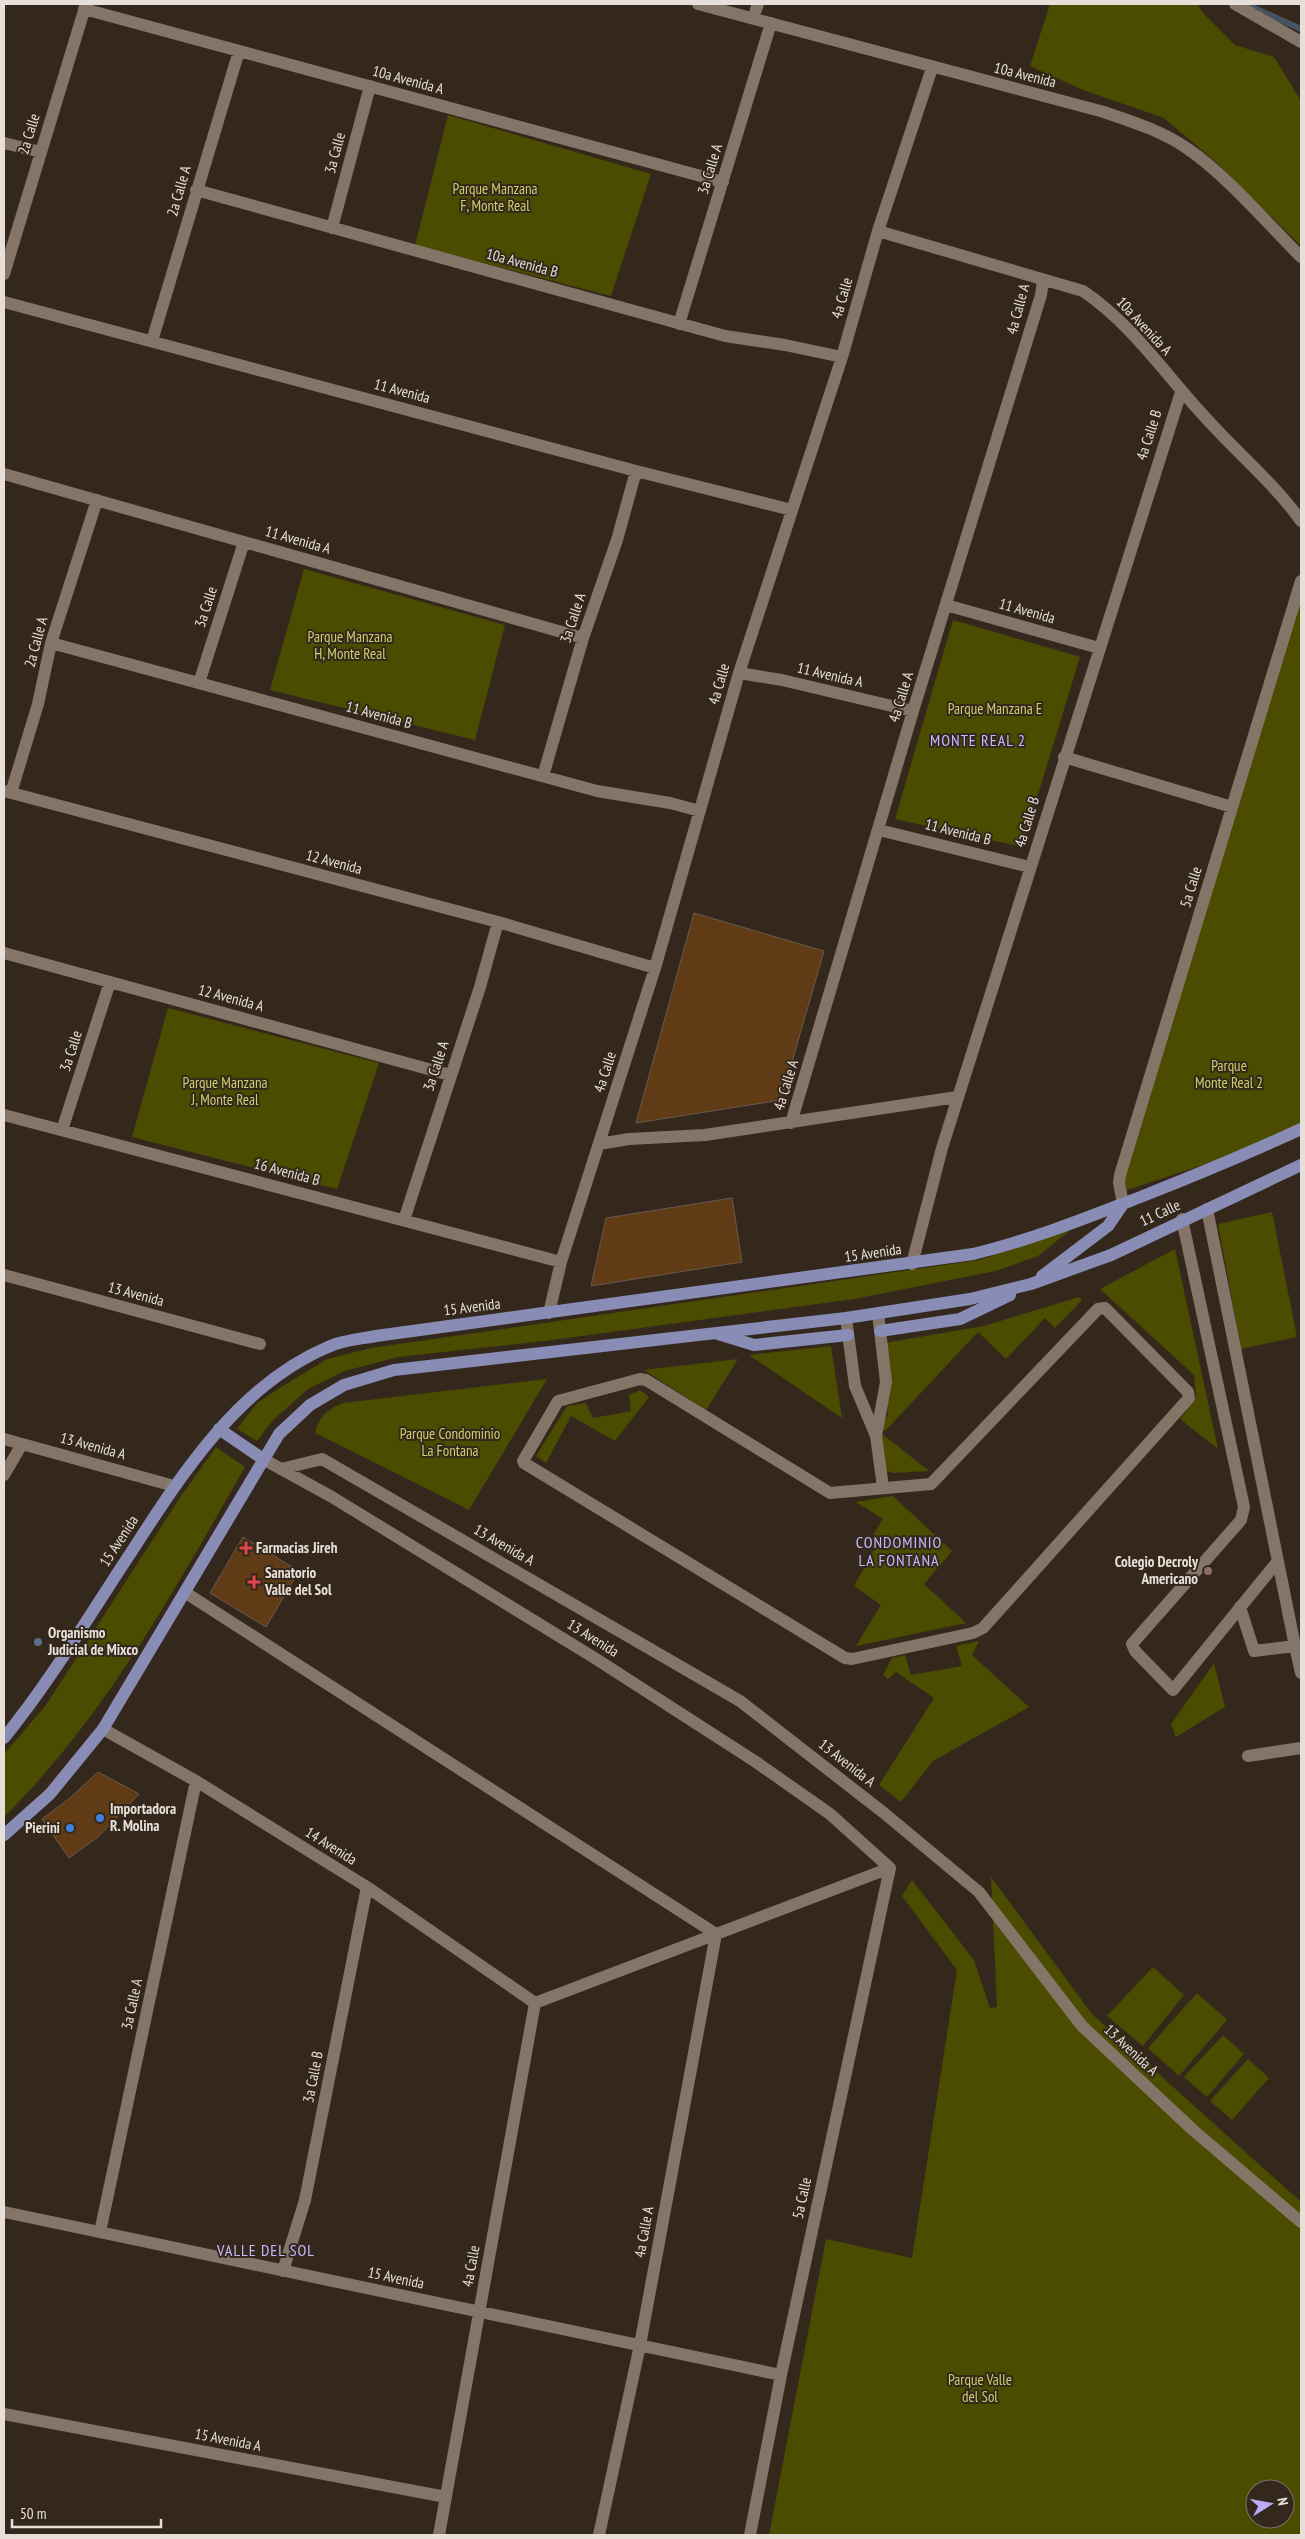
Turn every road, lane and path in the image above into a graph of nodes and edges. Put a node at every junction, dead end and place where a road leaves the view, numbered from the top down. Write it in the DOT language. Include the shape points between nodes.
graph roads {
  1 [pos="698,4"];
  2 [pos="758,4"];
  3 [pos="1235,4"];
  4 [pos="85,6"];
  5 [pos="753,18"];
  6 [pos="771,23"];
  7 [pos="1301,42"];
  8 [pos="239,51"];
  9 [pos="932,68"];
  10 [pos="370,86"];
  11 [pos="4,143"];
  12 [pos="41,152"];
  13 [pos="723,182"];
  14 [pos="196,190"];
  15 [pos="332,228"];
  16 [pos="878,231"];
  17 [pos="1301,257"];
  18 [pos="4,274"];
  19 [pos="1043,280"];
  20 [pos="4,302"];
  21 [pos="679,324"];
  22 [pos="152,341"];
  23 [pos="842,357"];
  24 [pos="1181,392"];
  25 [pos="636,471"];
  26 [pos="4,474"];
  27 [pos="97,500"];
  28 [pos="792,510"];
  29 [pos="1301,521"];
  30 [pos="244,542"];
  31 [pos="1301,581"];
  32 [pos="946,605"];
  33 [pos="584,638"];
  34 [pos="52,643"];
  35 [pos="1098,648"];
  36 [pos="739,674"];
  37 [pos="199,683"];
  38 [pos="913,711"];
  39 [pos="1064,757"];
  40 [pos="543,776"];
  41 [pos="7,792"];
  42 [pos="1232,807"];
  43 [pos="700,811"];
  44 [pos="879,830"];
  45 [pos="1030,867"];
  46 [pos="498,922"];
  47 [pos="4,953"];
  48 [pos="655,968"];
  49 [pos="110,982"];
  50 [pos="450,1075"];
  51 [pos="957,1097"];
  52 [pos="4,1115"];
  53 [pos="791,1123"];
  54 [pos="1301,1129"];
  55 [pos="62,1130"];
  56 [pos="599,1144"];
  57 [pos="1301,1166"];
  58 [pos="1124,1204"];
  59 [pos="1207,1209"];
  60 [pos="1182,1219"];
  61 [pos="404,1220"];
  62 [pos="561,1262"];
  63 [pos="912,1264"];
  64 [pos="4,1275"];
  65 [pos="1031,1284"];
  66 [pos="549,1313"];
  67 [pos="878,1313"];
  68 [pos="846,1318"];
  69 [pos="880,1331"];
  70 [pos="713,1333"];
  71 [pos="848,1335"];
  72 [pos="260,1344"];
  73 [pos="220,1429"];
  74 [pos="876,1436"];
  75 [pos="4,1439"];
  76 [pos="22,1444"];
  77 [pos="263,1459"];
  78 [pos="282,1469"];
  79 [pos="4,1475"];
  80 [pos="174,1486"];
  81 [pos="884,1487"];
  82 [pos="1277,1562"];
  83 [pos="186,1593"];
  84 [pos="1240,1607"];
  85 [pos="1295,1646"];
  86 [pos="1301,1673"];
  87 [pos="103,1729"];
  88 [pos="4,1738"];
  89 [pos="1301,1748"];
  90 [pos="1248,1756"];
  91 [pos="196,1782"];
  92 [pos="4,1835"];
  93 [pos="890,1868"];
  94 [pos="367,1887"];
  95 [pos="716,1934"];
  96 [pos="535,2002"];
  97 [pos="4,2212"];
  98 [pos="1301,2222"];
  99 [pos="100,2232"];
  100 [pos="282,2271"];
  101 [pos="479,2312"];
  102 [pos="640,2345"];
  103 [pos="781,2375"];
  104 [pos="4,2414"];
  105 [pos="446,2497"];
  106 [pos="439,2535"];
  107 [pos="599,2535"];
  108 [pos="750,2535"];
  1 -- 5 [label="street, 10a Avenida"];
  2 -- 5 [label="street"];
  3 -- 7 [label="street"];
  4 -- 8 [label="street, 10a Avenida A"];
  4 -- 12 [label="street, 2a Calle"];
  5 -- 6 [label="street, 10a Avenida"];
  6 -- 9 [label="street, 10a Avenida"];
  6 -- 13 [label="street, 3a Calle A"];
  8 -- 10 [label="street, 10a Avenida A"];
  8 -- 14 [label="street, 2a Calle A"];
  9 -- 16 [label="street, 4a Calle"];
  9 -- 17 [label="street, 10a Avenida" via="1104,112 1160,132 1189,149"];
  10 -- 13 [label="street, 10a Avenida A"];
  10 -- 15 [label="street, 3a Calle"];
  11 -- 12 [label="street"];
  12 -- 18 [label="street, 2a Calle"];
  13 -- 21 [label="street, 3a Calle A"];
  14 -- 15 [label="street, 10a Avenida B"];
  14 -- 22 [label="street, 2a Calle A"];
  15 -- 21 [label="street, 10a Avenida B"];
  16 -- 19 [label="street, 10a Avenida A"];
  16 -- 23 [label="street, 4a Calle"];
  19 -- 24 [label="street, 10a Avenida A" via="1083,291 1105,306"];
  19 -- 32 [label="street, 4a Calle A"];
  20 -- 22 [label="street, 11 Avenida"];
  21 -- 23 [label="street, 10a Avenida B" via="725,336"];
  22 -- 25 [label="street, 11 Avenida"];
  23 -- 28 [label="street, 4a Calle"];
  24 -- 29 [label="street, 10a Avenida A"];
  24 -- 35 [label="street, 4a Calle B"];
  25 -- 28 [label="street, 11 Avenida"];
  25 -- 33 [label="street, 3a Calle A"];
  26 -- 27 [label="street, 11 Avenida A"];
  27 -- 30 [label="street, 11 Avenida A"];
  27 -- 34 [label="street, 2a Calle A"];
  28 -- 36 [label="street, 4a Calle"];
  30 -- 33 [label="street, 11 Avenida A"];
  30 -- 37 [label="street, 3a Calle"];
  31 -- 42 [label="street, 5a Calle"];
  32 -- 35 [label="street, 11 Avenida"];
  32 -- 38 [label="street, 4a Calle A"];
  33 -- 40 [label="street, 3a Calle A"];
  34 -- 37 [label="street, 11 Avenida B"];
  34 -- 41 [label="street, 2a Calle A" via="38,704"];
  35 -- 39 [label="street, 4a Calle B"];
  36 -- 38 [label="street, 11 Avenida A" via="782,680"];
  36 -- 43 [label="street, 4a Calle"];
  37 -- 40 [label="street, 11 Avenida B"];
  38 -- 44 [label="street, 4a Calle A"];
  39 -- 42 [label="street"];
  39 -- 45 [label="street, 4a Calle B"];
  40 -- 43 [label="street, 11 Avenida B" via="597,791"];
  41 -- 46 [label="street, 12 Avenida"];
  42 -- 58 [label="street, 5a Calle" via="1120,1175 1118,1183"];
  43 -- 48 [label="street, 4a Calle"];
  44 -- 45 [label="street, 11 Avenida B"];
  44 -- 53 [label="street, 4a Calle A"];
  45 -- 51 [label="street, 4a Calle B"];
  46 -- 48 [label="street, 12 Avenida"];
  46 -- 50 [label="street, 3a Calle A"];
  47 -- 49 [label="street, 12 Avenida A"];
  48 -- 56 [label="street, 4a Calle"];
  49 -- 50 [label="street, 12 Avenida A"];
  49 -- 55 [label="street, 3a Calle"];
  50 -- 61 [label="street, 3a Calle A"];
  51 -- 53 [label="street"];
  51 -- 63 [label="street, 4a Calle B"];
  52 -- 55 [label="street, 16 Avenida B"];
  53 -- 56 [label="street" via="705,1135"];
  54 -- 58 [label="main road, 11 Calle"];
  55 -- 61 [label="street, 16 Avenida B"];
  56 -- 62 [label="street, 4a Calle"];
  57 -- 59 [label="main road, 11 Calle"];
  58 -- 63 [label="main road, 15 Avenida" via="1024,1242"];
  58 -- 65 [label="main road" via="1108,1226"];
  59 -- 60 [label="main road, 11 Calle"];
  59 -- 82 [label="street"];
  60 -- 65 [label="main road, 11 Calle" via="1111,1255"];
  60 -- 84 [label="street" via="1244,1507 1241,1520 1132,1644 1133,1648 1173,1690"];
  61 -- 62 [label="street, 16 Avenida B"];
  62 -- 66 [label="street, 4a Calle"];
  63 -- 66 [label="main road, 15 Avenida"];
  64 -- 72 [label="street, 13 Avenida"];
  65 -- 67 [label="main road" via="970,1299"];
  65 -- 69 [label="main road" via="960,1319"];
  66 -- 73 [label="main road, 15 Avenida" via="376,1336 330,1346 256,1392"];
  67 -- 68 [label="main road"];
  67 -- 69 [label="street"];
  68 -- 70 [label="main road"];
  68 -- 71 [label="street"];
  69 -- 74 [label="street" via="886,1382"];
  70 -- 71 [label="main road" via="754,1346"];
  70 -- 77 [label="main road" via="394,1370 344,1385 310,1405 279,1434"];
  71 -- 74 [label="street" via="855,1386"];
  73 -- 77 [label="main road"];
  73 -- 80 [label="main road, 15 Avenida"];
  74 -- 81 [label="street"];
  75 -- 76 [label="street, 13 Avenida A"];
  76 -- 79 [label="street"];
  76 -- 80 [label="street, 13 Avenida A"];
  77 -- 78 [label="street, 13 Avenida"];
  77 -- 83 [label="main road"];
  78 -- 93 [label="street, 13 Avenida" via="593,1657 756,1762 830,1814"];
  78 -- 98 [label="street, 13 Avenida A" via="322,1459 740,1701 979,1892 1082,2026 1193,2130"];
  80 -- 88 [label="main road, 15 Avenida" via="37,1697"];
  81 -- 81 [label="street" via="830,1493 823,1490 640,1379 558,1401 523,1460 525,1465 845,1658 852,1659 973,1633 983,1628 1189,1398 1189,1394 1105,1308 1101,1308 935,1481 931,1484"];
  82 -- 84 [label="street"];
  82 -- 85 [label="street"];
  83 -- 87 [label="main road"];
  83 -- 95 [label="street"];
  84 -- 85 [label="street" via="1254,1652"];
  85 -- 86 [label="street"];
  87 -- 91 [label="street, 14 Avenida"];
  87 -- 92 [label="main road" via="50,1794"];
  89 -- 90 [label="street"];
  91 -- 94 [label="street, 14 Avenida"];
  91 -- 99 [label="street, 3a Calle A"];
  93 -- 95 [label="street"];
  93 -- 103 [label="street, 5a Calle"];
  94 -- 96 [label="street, 14 Avenida"];
  94 -- 100 [label="street, 3a Calle B" via="305,2200"];
  95 -- 96 [label="street"];
  95 -- 102 [label="street, 4a Calle A"];
  96 -- 101 [label="street, 4a Calle"];
  97 -- 99 [label="street, 15 Avenida"];
  99 -- 100 [label="street, 15 Avenida"];
  100 -- 101 [label="street, 15 Avenida"];
  101 -- 102 [label="street, 15 Avenida"];
  101 -- 105 [label="street, 4a Calle"];
  102 -- 103 [label="street, 15 Avenida"];
  102 -- 107 [label="street, 4a Calle A"];
  103 -- 108 [label="street, 5a Calle"];
  104 -- 105 [label="street, 15 Avenida A"];
  105 -- 106 [label="street, 4a Calle"];
}
